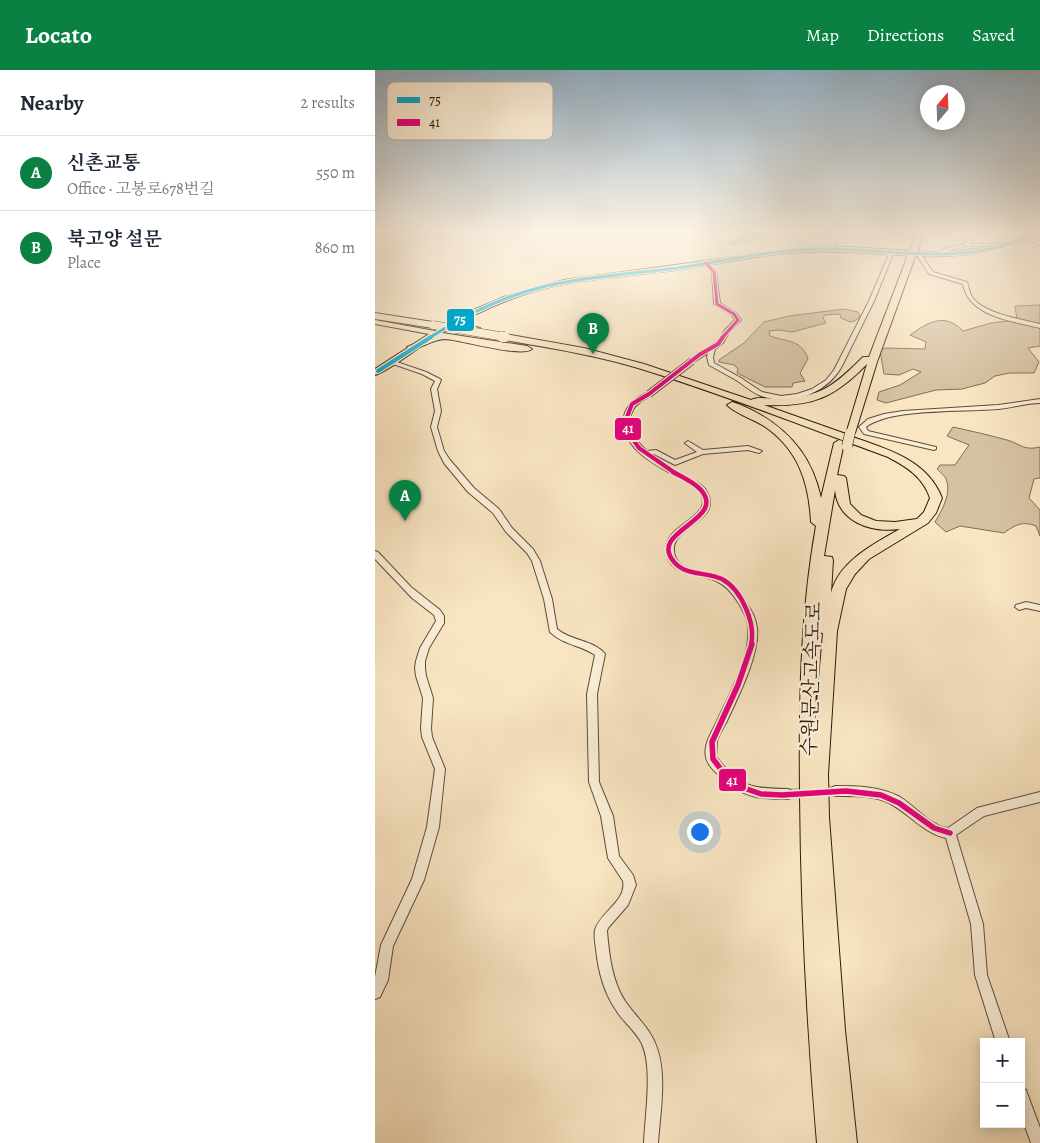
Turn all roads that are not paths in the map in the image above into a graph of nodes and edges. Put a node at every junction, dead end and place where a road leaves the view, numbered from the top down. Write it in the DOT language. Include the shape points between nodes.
graph roads {
  1 [pos="577,281"];
  2 [pos="715,281"];
  3 [pos="880,281"];
  4 [pos="900,281"];
  5 [pos="902,281"];
  6 [pos="958,281"];
  7 [pos="466,316"];
  8 [pos="375,317"];
  9 [pos="1040,326"];
  10 [pos="436,328"];
  11 [pos="418,330"];
  12 [pos="485,331"];
  13 [pos="456,338"];
  14 [pos="505,341"];
  15 [pos="412,347"];
  16 [pos="712,348"];
  17 [pos="866,359"];
  18 [pos="692,361"];
  19 [pos="392,362"];
  20 [pos="375,373"];
  21 [pos="653,374"];
  22 [pos="678,380"];
  23 [pos="703,386"];
  24 [pos="649,394"];
  25 [pos="1040,401"];
  26 [pos="845,438"];
  27 [pos="689,443"];
  28 [pos="934,448"];
  29 [pos="759,451"];
  30 [pos="703,452"];
  31 [pos="647,454"];
  32 [pos="840,478"];
  33 [pos="375,554"];
  34 [pos="813,595"];
  35 [pos="1019,607"];
  36 [pos="1040,608"];
  37 [pos="820,774"];
  38 [pos="835,791"];
  39 [pos="788,794"];
  40 [pos="1040,797"];
  41 [pos="950,833"];
  42 [pos="819,898"];
  43 [pos="822,960"];
  44 [pos="375,992"];
  45 [pos="1002,1038"];
  46 [pos="1025,1106"];
  47 [pos="651,1143"];
  48 [pos="829,1143"];
  49 [pos="845,1143"];
  50 [pos="1038,1143"];
  1 -- 7 [label="main road" via="549,285"];
  2 -- 16 [label="street" via="717,304 738,320 721,342"];
  3 -- 16 [label="street" via="841,364 829,381 802,396 766,396 759,393 711,364"];
  4 -- 17 [label="highway, 수원문산고속도로"];
  5 -- 26 [label="highway, 수원문산고속도로"];
  6 -- 9 [label="street" via="965,283 967,294 979,306"];
  7 -- 10 [label="main road"];
  7 -- 10 [label="main road"];
  7 -- 12 [label="highway" via="458,325"];
  8 -- 10 [label="highway"];
  8 -- 11 [label="main road"];
  10 -- 11 [label="main road"];
  10 -- 12 [label="highway"];
  10 -- 13 [label="highway" via="442,334"];
  10 -- 14 [label="highway, bridge"];
  10 -- 15 [label="main road"];
  11 -- 15 [label="main road" via="421,334"];
  12 -- 22 [label="highway" via="537,336 626,358 666,372"];
  13 -- 14 [label="highway"];
  13 -- 15 [label="highway" via="442,336"];
  14 -- 21 [label="highway"];
  14 -- 21 [label="highway" via="591,356"];
  14 -- 22 [label="highway" via="549,345 618,358"];
  15 -- 19 [label="main road"];
  16 -- 18 [label="street"];
  17 -- 23 [label="highway" via="832,390 791,401 750,400"];
  17 -- 26 [label="highway, 수원문산고속도로"];
  18 -- 24 [label="street, bridge"];
  19 -- 20 [label="main road"];
  19 -- 47 [label="street" via="438,380 434,389 438,411 433,427 444,457 530,551 548,599 553,630 600,654 592,694 594,782 609,822 614,858 630,885 624,902 604,924 602,948 610,986 620,1005 647,1037 651,1050 655,1081"];
  21 -- 22 [label="highway"];
  22 -- 23 [label="highway"];
  22 -- 32 [label="highway" via="889,458 919,478 928,491 928,505 921,517 907,525 886,526 869,522 855,516 844,505"];
  22 -- 34 [label="highway" via="772,426 801,455 812,479 817,503"];
  23 -- 37 [label="highway" via="892,455 916,468 934,490 935,505 924,520 864,556 839,589 830,631"];
  24 -- 31 [label="street" via="632,404 627,418 630,437"];
  25 -- 28 [label="street" via="880,417 862,427 866,433"];
  26 -- 32 [label="highway, 수원문산고속도로"];
  26 -- 34 [label="highway, 수원문산고속도로" via="828,494"];
  27 -- 30 [label="street"];
  29 -- 30 [label="street" via="748,448"];
  30 -- 31 [label="street" via="675,462 655,450"];
  31 -- 39 [label="street" via="696,485 706,498 702,516 679,530 674,537 670,550 672,558 683,569 725,581 752,622 749,654 712,742 711,757 720,769 746,790"];
  32 -- 37 [label="highway, 수원문산고속도로" via="831,522 824,599"];
  33 -- 44 [label="street" via="411,594 441,618 422,651 420,661 428,697 426,734 440,768 433,827 419,880 387,945 381,980"];
  34 -- 42 [label="highway, 수원문산고속도로" via="808,738"];
  35 -- 36 [label="street"];
  37 -- 42 [label="highway, 수원문산고속도로"];
  38 -- 41 [label="street" via="883,795 903,805 939,832"];
  40 -- 41 [label="street" via="981,812"];
  41 -- 45 [label="street" via="977,924 981,975"];
  42 -- 43 [label="highway, 수원문산고속도로"];
  43 -- 48 [label="highway, 수원문산고속도로"];
  43 -- 49 [label="highway, 수원문산고속도로" via="834,1030"];
  46 -- 50 [label="street"];
}
